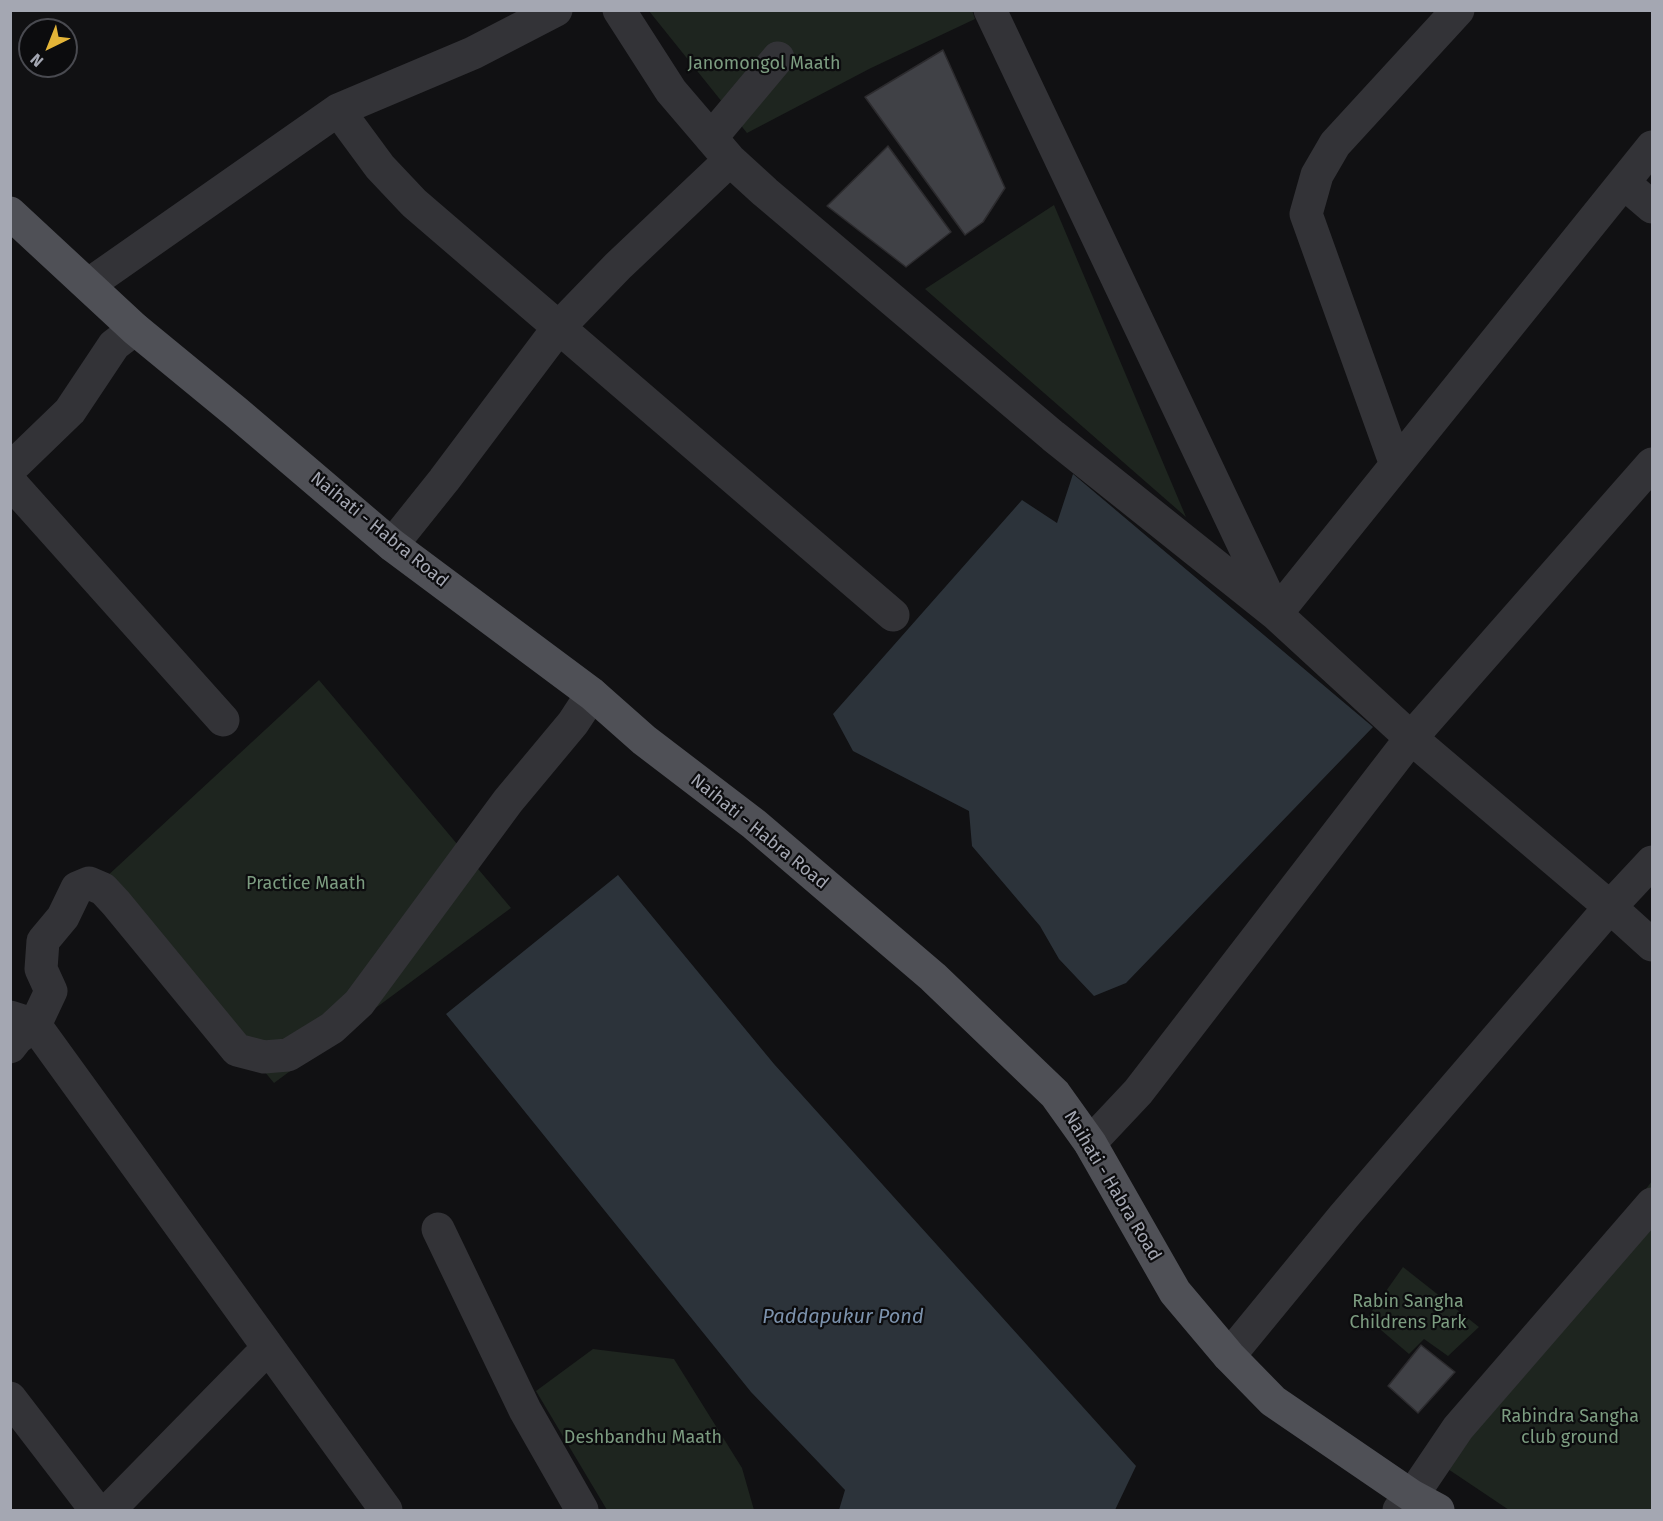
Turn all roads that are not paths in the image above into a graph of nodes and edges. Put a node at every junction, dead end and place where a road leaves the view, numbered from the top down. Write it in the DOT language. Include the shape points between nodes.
graph roads {
  1 [pos="556,10"];
  2 [pos="619,10"];
  3 [pos="990,10"];
  4 [pos="1458,10"];
  5 [pos="778,58"];
  6 [pos="338,110"];
  7 [pos="1653,147"];
  8 [pos="721,149"];
  9 [pos="1624,183"];
  10 [pos="1653,207"];
  11 [pos="10,213"];
  12 [pos="88,285"];
  13 [pos="559,327"];
  14 [pos="135,329"];
  15 [pos="1653,464"];
  16 [pos="1396,465"];
  17 [pos="10,469"];
  18 [pos="10,482"];
  19 [pos="392,545"];
  20 [pos="1276,614"];
  21 [pos="894,615"];
  22 [pos="592,694"];
  23 [pos="222,720"];
  24 [pos="1411,738"];
  25 [pos="1653,861"];
  26 [pos="1610,907"];
  27 [pos="1653,945"];
  28 [pos="23,1021"];
  29 [pos="10,1047"];
  30 [pos="1090,1143"];
  31 [pos="1653,1204"];
  32 [pos="438,1229"];
  33 [pos="268,1348"];
  34 [pos="1228,1356"];
  35 [pos="10,1398"];
  36 [pos="1417,1506"];
  37 [pos="96,1510"];
  38 [pos="109,1510"];
  39 [pos="386,1510"];
  40 [pos="582,1510"];
  1 -- 6 [label="street" via="473,53"];
  2 -- 8 [label="street" via="671,92"];
  3 -- 20 [label="street"];
  4 -- 16 [label="street" via="1335,144 1317,175 1306,214"];
  5 -- 8 [label="street"];
  6 -- 12 [label="street"];
  6 -- 13 [label="street" via="396,186"];
  7 -- 9 [label="street"];
  8 -- 13 [label="street"];
  8 -- 20 [label="street" via="765,192 1053,436"];
  9 -- 10 [label="street"];
  9 -- 16 [label="street"];
  11 -- 12 [label="main road, Naihati - Habra Road"];
  12 -- 14 [label="main road, Naihati - Habra Road"];
  13 -- 19 [label="street"];
  13 -- 21 [label="street"];
  14 -- 17 [label="street" via="114,345 70,411"];
  14 -- 19 [label="main road, Naihati - Habra Road"];
  15 -- 24 [label="street"];
  16 -- 20 [label="street"];
  18 -- 23 [label="street"];
  19 -- 22 [label="main road, Naihati - Habra Road"];
  20 -- 24 [label="street"];
  22 -- 28 [label="street" via="359,1003 332,1028 288,1055 264,1058 237,1050 116,903 103,889 89,884 77,888 63,917 43,941 41,969 51,991"];
  22 -- 30 [label="main road, Naihati - Habra Road" via="644,740 754,824 933,977 1055,1094"];
  24 -- 26 [label="street"];
  24 -- 30 [label="street" via="1138,1092"];
  25 -- 26 [label="street"];
  26 -- 27 [label="street"];
  26 -- 34 [label="street" via="1344,1215"];
  28 -- 29 [label="street"];
  28 -- 33 [label="street"];
  30 -- 34 [label="main road, Naihati - Habra Road" via="1175,1292"];
  31 -- 36 [label="street" via="1458,1428"];
  32 -- 40 [label="street" via="525,1410"];
  33 -- 38 [label="street"];
  33 -- 39 [label="street"];
  34 -- 36 [label="main road, Naihati - Habra Road" via="1273,1401"];
  35 -- 37 [label="street"];
}
